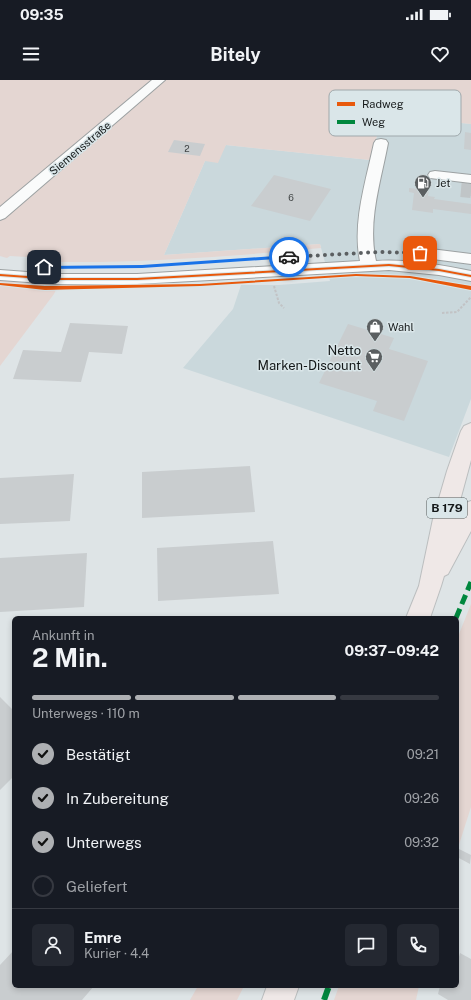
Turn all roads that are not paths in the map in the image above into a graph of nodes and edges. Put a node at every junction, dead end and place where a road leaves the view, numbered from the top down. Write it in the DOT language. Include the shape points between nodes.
graph roads {
  1 [pos="159,80"];
  2 [pos="381,143"];
  3 [pos="439,182"];
  4 [pos="466,185"];
  5 [pos="0,215"];
  6 [pos="368,259"];
  7 [pos="471,259"];
  8 [pos="1,267"];
  9 [pos="471,276"];
  10 [pos="471,431"];
  11 [pos="471,510"];
  12 [pos="430,586"];
  13 [pos="419,616"];
  14 [pos="282,988"];
  15 [pos="278,1000"];
  1 -- 5 [label="street, Siemensstraße"];
  2 -- 6 [label="street" via="364,224"];
  3 -- 4 [label="street"];
  6 -- 7 [label="street" via="406,252"];
  6 -- 8 [label="street" via="276,272 145,278 50,279"];
  6 -- 9 [label="street"];
  10 -- 12 [label="main road, B 179" via="444,519"];
  11 -- 12 [label="main road, B 179"];
  12 -- 13 [label="main road, B 179"];
  14 -- 15 [label="main road"];
}
